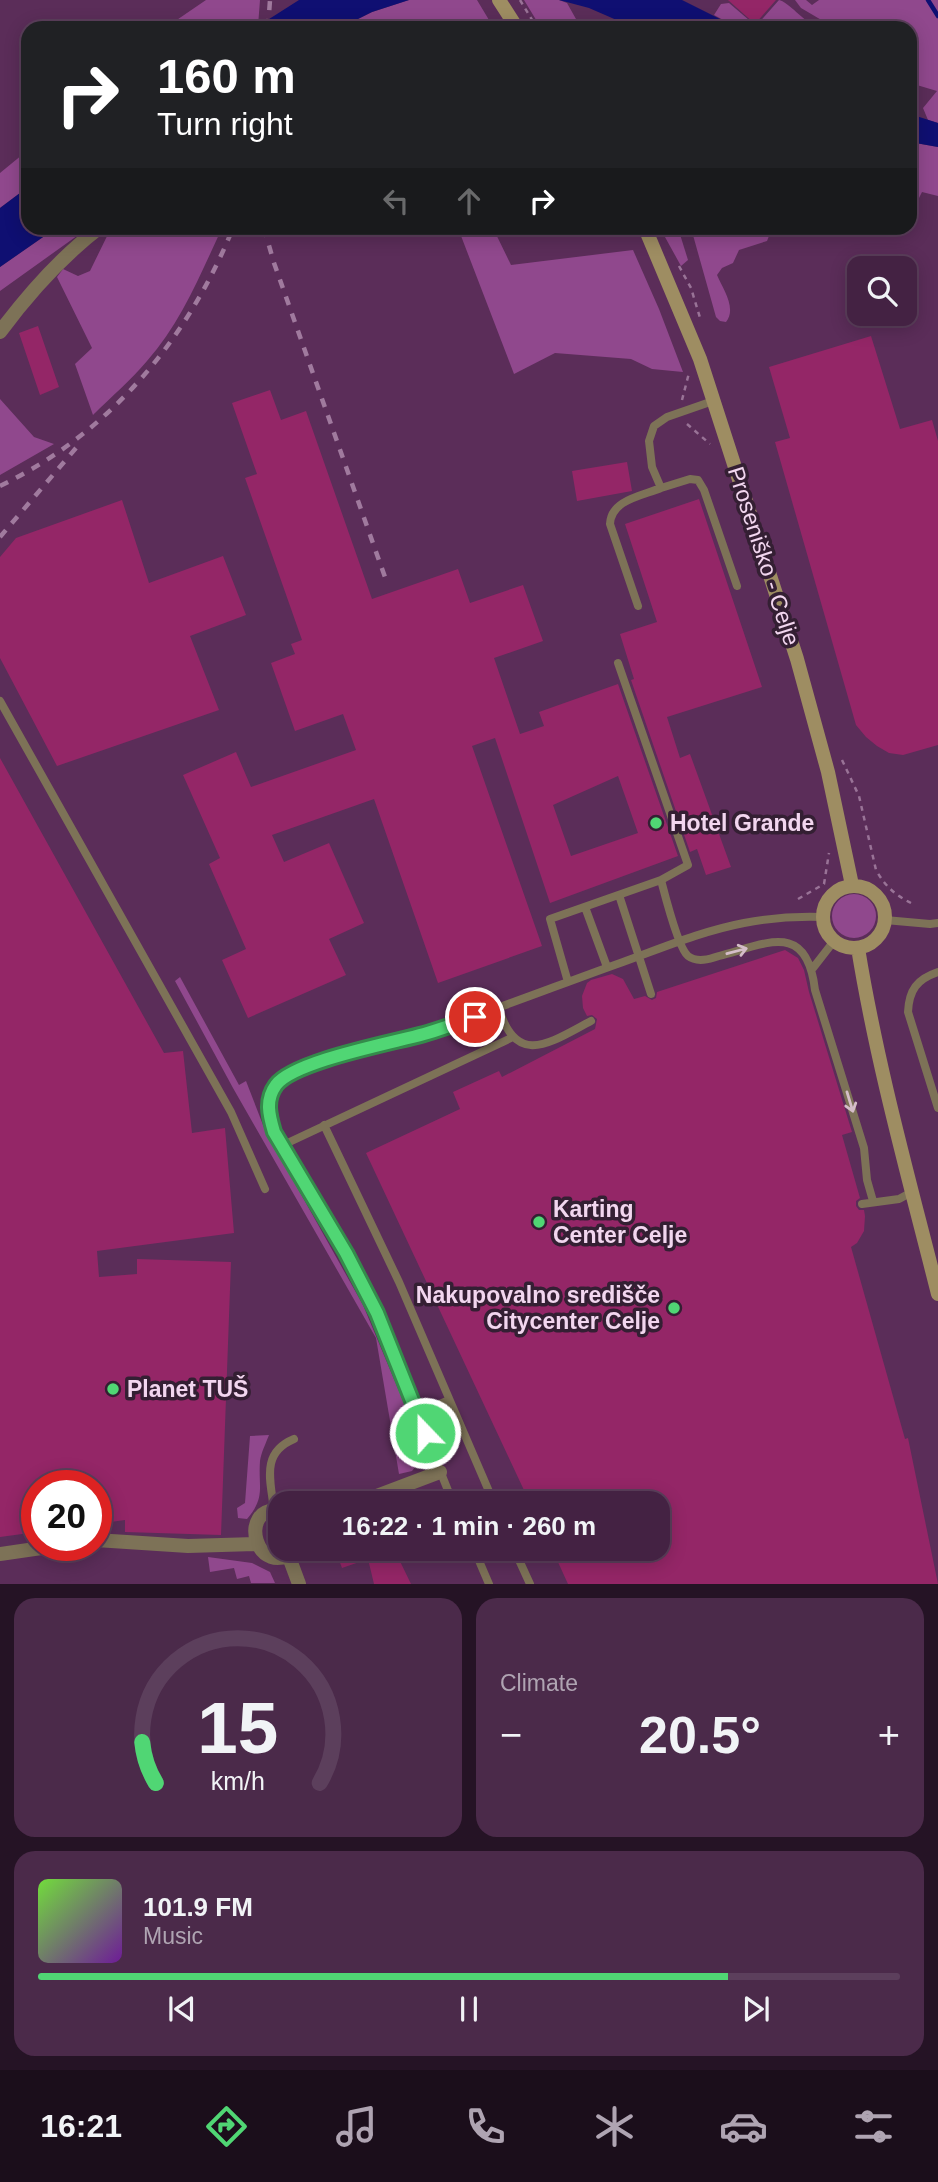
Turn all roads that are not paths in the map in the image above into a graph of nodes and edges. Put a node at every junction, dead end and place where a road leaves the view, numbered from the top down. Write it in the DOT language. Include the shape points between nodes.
graph roads {
  1 [pos="499,0"];
  2 [pos="512,21"];
  3 [pos="90,235"];
  4 [pos="648,235"];
  5 [pos="0,332"];
  6 [pos="713,401"];
  7 [pos="661,488"];
  8 [pos="737,586"];
  9 [pos="638,606"];
  10 [pos="618,663"];
  11 [pos="0,701"];
  12 [pos="661,880"];
  13 [pos="852,885"];
  14 [pos="619,895"];
  15 [pos="585,907"];
  16 [pos="822,917"];
  17 [pos="886,920"];
  18 [pos="938,923"];
  19 [pos="679,941"];
  20 [pos="834,941"];
  21 [pos="858,948"];
  22 [pos="639,956"];
  23 [pos="607,967"];
  24 [pos="813,968"];
  25 [pos="938,972"];
  26 [pos="568,982"];
  27 [pos="652,993"];
  28 [pos="499,1009"];
  29 [pos="591,1021"];
  30 [pos="511,1038"];
  31 [pos="938,1108"];
  32 [pos="324,1125"];
  33 [pos="281,1146"];
  34 [pos="265,1189"];
  35 [pos="912,1192"];
  36 [pos="873,1201"];
  37 [pos="862,1203"];
  38 [pos="938,1294"];
  39 [pos="449,1400"];
  40 [pos="417,1414"];
  41 [pos="294,1439"];
  42 [pos="440,1472"];
  43 [pos="274,1491"];
  44 [pos="390,1491"];
  45 [pos="448,1491"];
  46 [pos="489,1491"];
  47 [pos="268,1514"];
  48 [pos="112,1541"];
  49 [pos="255,1544"];
  50 [pos="21,1551"];
  51 [pos="0,1554"];
  52 [pos="268,1556"];
  53 [pos="295,1561"];
  54 [pos="479,1561"];
  55 [pos="519,1561"];
  56 [pos="299,1584"];
  57 [pos="489,1584"];
  58 [pos="530,1584"];
  1 -- 2 [label="street"];
  3 -- 5 [label="street" via="40,280"];
  4 -- 6 [label="street"];
  6 -- 7 [label="lane" via="654,426 649,441 652,467"];
  6 -- 13 [label="street" via="797,659"];
  7 -- 8 [label="lane" via="698,481"];
  7 -- 9 [label="lane" via="619,505 610,514"];
  10 -- 12 [label="lane" via="688,864"];
  11 -- 34 [label="lane" via="231,1112"];
  12 -- 14 [label="lane"];
  12 -- 19 [label="lane"];
  13 -- 16 [label="street" via="831,895"];
  13 -- 17 [label="street" via="877,895"];
  14 -- 15 [label="lane"];
  14 -- 22 [label="lane"];
  15 -- 23 [label="lane"];
  15 -- 26 [label="lane" via="550,919"];
  16 -- 19 [label="lane" via="742,923"];
  16 -- 20 [label="street"];
  17 -- 18 [label="lane"];
  17 -- 21 [label="street" via="877,939"];
  19 -- 22 [label="lane"];
  19 -- 24 [label="lane, one-way" via="688,956 698,960 771,942 789,943 802,951"];
  20 -- 21 [label="street"];
  20 -- 24 [label="lane"];
  21 -- 35 [label="street" via="887,1100"];
  22 -- 23 [label="lane"];
  22 -- 27 [label="lane"];
  23 -- 26 [label="lane"];
  24 -- 36 [label="lane, one-way" via="815,990 864,1148"];
  25 -- 31 [label="lane" via="914,985 908,1012"];
  26 -- 28 [label="lane"];
  28 -- 30 [label="lane"];
  28 -- 33 [label="lane" via="293,1072 277,1083 270,1097 268,1112"];
  29 -- 30 [label="lane" via="552,1042 534,1045"];
  30 -- 32 [label="lane"];
  32 -- 33 [label="lane"];
  32 -- 39 [label="lane"];
  33 -- 40 [label="lane" via="377,1313"];
  35 -- 36 [label="lane" via="899,1199"];
  35 -- 38 [label="street"];
  36 -- 37 [label="lane"];
  39 -- 40 [label="lane"];
  39 -- 46 [label="lane"];
  40 -- 42 [label="lane"];
  41 -- 43 [label="lane" via="274,1452 270,1466"];
  42 -- 44 [label="street"];
  42 -- 45 [label="lane"];
  47 -- 49 [label="street" via="254,1530"];
  48 -- 49 [label="street"];
  49 -- 52 [label="street"];
  50 -- 51 [label="street"];
  53 -- 56 [label="street"];
  54 -- 57 [label="lane"];
  55 -- 58 [label="lane"];
}
